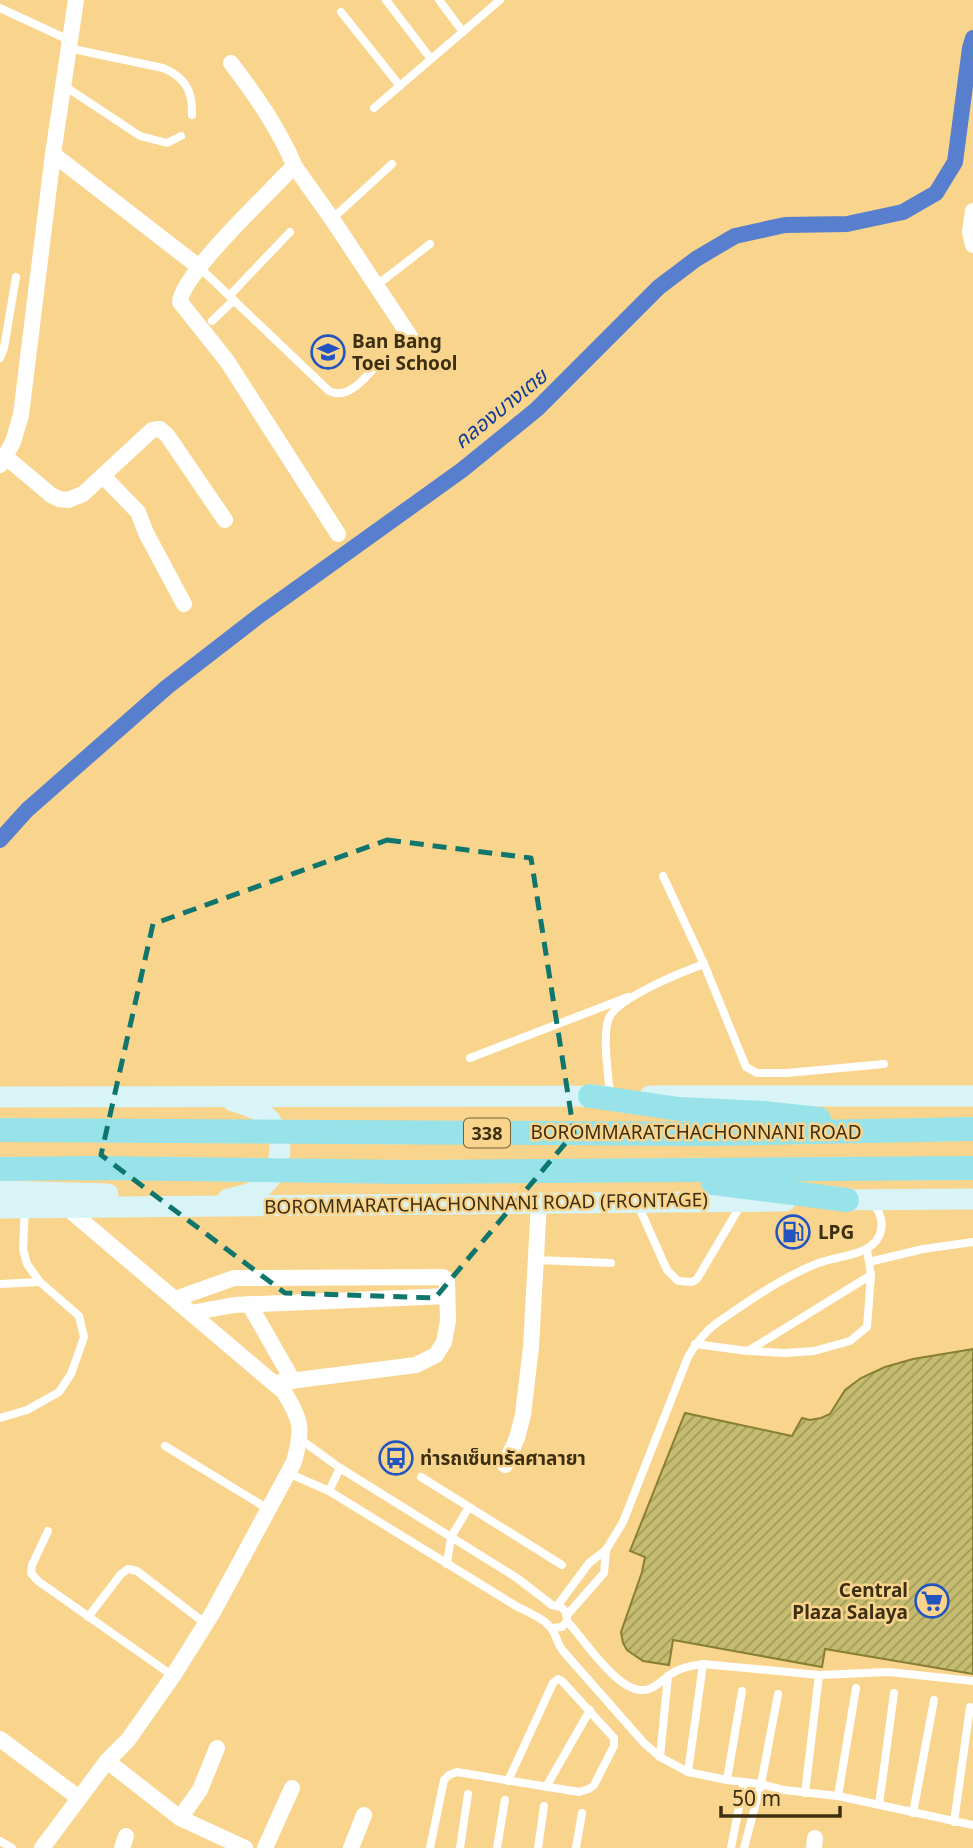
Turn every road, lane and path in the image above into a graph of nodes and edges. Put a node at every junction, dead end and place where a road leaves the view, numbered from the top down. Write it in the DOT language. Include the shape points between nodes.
graph roads {
  1 [pos="76,0"];
  2 [pos="386,0"];
  3 [pos="439,0"];
  4 [pos="496,1"];
  5 [pos="0,8"];
  6 [pos="341,12"];
  7 [pos="463,32"];
  8 [pos="69,44"];
  9 [pos="431,58"];
  10 [pos="231,63"];
  11 [pos="63,85"];
  12 [pos="400,86"];
  13 [pos="374,108"];
  14 [pos="192,115"];
  15 [pos="181,136"];
  16 [pos="53,154"];
  17 [pos="392,164"];
  18 [pos="295,167"];
  19 [pos="973,211"];
  20 [pos="332,219"];
  21 [pos="290,232"];
  22 [pos="430,244"];
  23 [pos="973,245"];
  24 [pos="199,267"];
  25 [pos="16,277"];
  26 [pos="377,285"];
  27 [pos="232,298"];
  28 [pos="212,321"];
  29 [pos="411,338"];
  30 [pos="0,358"];
  31 [pos="379,363"];
  32 [pos="3,461"];
  33 [pos="103,476"];
  34 [pos="225,520"];
  35 [pos="338,534"];
  36 [pos="184,604"];
  37 [pos="663,876"];
  38 [pos="704,964"];
  39 [pos="638,993"];
  40 [pos="470,1058"];
  41 [pos="884,1064"];
  42 [pos="600,1096"];
  43 [pos="973,1096"];
  44 [pos="0,1097"];
  45 [pos="0,1111"];
  46 [pos="920,1129"];
  47 [pos="973,1129"];
  48 [pos="0,1130"];
  49 [pos="973,1168"];
  50 [pos="0,1169"];
  51 [pos="625,1170"];
  52 [pos="0,1191"];
  53 [pos="973,1199"];
  54 [pos="859,1200"];
  55 [pos="744,1201"];
  56 [pos="636,1202"];
  57 [pos="539,1203"];
  58 [pos="0,1208"];
  59 [pos="25,1208"];
  60 [pos="67,1208"];
  61 [pos="973,1242"];
  62 [pos="867,1250"];
  63 [pos="536,1260"];
  64 [pos="869,1262"];
  65 [pos="611,1263"];
  66 [pos="871,1275"];
  67 [pos="340,1278"];
  68 [pos="40,1283"];
  69 [pos="0,1284"];
  70 [pos="447,1296"];
  71 [pos="175,1299"];
  72 [pos="339,1300"];
  73 [pos="249,1304"];
  74 [pos="191,1313"];
  75 [pos="695,1344"];
  76 [pos="748,1351"];
  77 [pos="293,1381"];
  78 [pos="274,1383"];
  79 [pos="0,1418"];
  80 [pos="300,1439"];
  81 [pos="165,1446"];
  82 [pos="505,1465"];
  83 [pos="340,1468"];
  84 [pos="288,1473"];
  85 [pos="421,1477"];
  86 [pos="328,1491"];
  87 [pos="469,1507"];
  88 [pos="268,1509"];
  89 [pos="48,1531"];
  90 [pos="451,1537"];
  91 [pos="606,1550"];
  92 [pos="447,1564"];
  93 [pos="562,1564"];
  94 [pos="555,1605"];
  95 [pos="88,1617"];
  96 [pos="567,1618"];
  97 [pos="544,1620"];
  98 [pos="206,1624"];
  99 [pos="553,1628"];
  100 [pos="703,1664"];
  101 [pos="819,1675"];
  102 [pos="173,1676"];
  103 [pos="668,1676"];
  104 [pos="973,1681"];
  105 [pos="856,1688"];
  106 [pos="742,1690"];
  107 [pos="894,1693"];
  108 [pos="778,1694"];
  109 [pos="934,1700"];
  110 [pos="970,1707"];
  111 [pos="590,1710"];
  112 [pos="0,1740"];
  113 [pos="217,1748"];
  114 [pos="660,1757"];
  115 [pos="107,1761"];
  116 [pos="688,1772"];
  117 [pos="727,1780"];
  118 [pos="508,1781"];
  119 [pos="744,1782"];
  120 [pos="761,1784"];
  121 [pos="546,1787"];
  122 [pos="292,1788"];
  123 [pos="805,1793"];
  124 [pos="468,1794"];
  125 [pos="838,1796"];
  126 [pos="79,1798"];
  127 [pos="505,1800"];
  128 [pos="879,1805"];
  129 [pos="544,1806"];
  130 [pos="582,1812"];
  131 [pos="913,1813"];
  132 [pos="364,1815"];
  133 [pos="180,1818"];
  134 [pos="954,1822"];
  135 [pos="973,1825"];
  136 [pos="0,1841"];
  137 [pos="12,1848"];
  138 [pos="42,1848"];
  139 [pos="245,1848"];
  140 [pos="265,1848"];
  141 [pos="351,1848"];
  142 [pos="430,1848"];
  143 [pos="460,1848"];
  144 [pos="498,1848"];
  145 [pos="538,1848"];
  146 [pos="576,1848"];
  147 [pos="731,1848"];
  148 [pos="744,1848"];
  1 -- 8 [label="street"];
  2 -- 9 [label="lane"];
  3 -- 7 [label="lane"];
  4 -- 7 [label="lane"];
  5 -- 8 [label="lane"];
  6 -- 12 [label="lane"];
  7 -- 9 [label="lane"];
  8 -- 11 [label="street"];
  8 -- 14 [label="lane" via="176,73 191,93"];
  9 -- 12 [label="lane"];
  10 -- 18 [label="street" via="284,140"];
  11 -- 15 [label="lane" via="140,136 167,143"];
  11 -- 16 [label="street"];
  12 -- 13 [label="lane"];
  16 -- 24 [label="street"];
  16 -- 32 [label="street" via="22,415"];
  17 -- 20 [label="lane"];
  18 -- 20 [label="street"];
  18 -- 24 [label="street"];
  19 -- 23 [label="street"];
  20 -- 26 [label="street"];
  21 -- 27 [label="lane"];
  22 -- 26 [label="lane"];
  24 -- 27 [label="lane"];
  24 -- 35 [label="street" via="180,302 227,360"];
  25 -- 30 [label="lane"];
  26 -- 29 [label="street"];
  27 -- 28 [label="lane"];
  27 -- 31 [label="lane" via="329,391 352,389"];
  32 -- 33 [label="street" via="59,499 83,494"];
  33 -- 34 [label="street" via="152,430 160,429"];
  33 -- 36 [label="street" via="138,512"];
  37 -- 38 [label="lane"];
  38 -- 39 [label="lane"];
  38 -- 41 [label="lane" via="746,1067 757,1073 787,1073"];
  39 -- 40 [label="lane"];
  39 -- 42 [label="lane" via="610,1016"];
  42 -- 43 [label="main road, 338"];
  42 -- 44 [label="main road, 338"];
  42 -- 46 [label="highway" via="679,1109"];
  45 -- 52 [label="main road" via="229,1101 268,1118 280,1147 276,1168 259,1189 228,1199"];
  46 -- 47 [label="highway, BOROMMARATCHACHONNANI ROAD / 338"];
  46 -- 48 [label="highway, BOROMMARATCHACHONNANI ROAD / 338" via="708,1135"];
  49 -- 51 [label="highway, BOROMMARATCHACHONNANI ROAD / 338"];
  50 -- 51 [label="highway, BOROMMARATCHACHONNANI ROAD / 338"];
  51 -- 54 [label="highway"];
  53 -- 54 [label="main road, BOROMMARATCHACHONNANI ROAD (FRONTAGE)"];
  54 -- 55 [label="main road, BOROMMARATCHACHONNANI ROAD (FRONTAGE)"];
  54 -- 62 [label="lane" via="878,1210 882,1220 877,1240"];
  55 -- 56 [label="main road, BOROMMARATCHACHONNANI ROAD (FRONTAGE)"];
  55 -- 56 [label="lane" via="692,1282 678,1281 667,1270"];
  56 -- 57 [label="main road, BOROMMARATCHACHONNANI ROAD (FRONTAGE)"];
  57 -- 60 [label="main road, BOROMMARATCHACHONNANI ROAD (FRONTAGE)"];
  57 -- 63 [label="street"];
  58 -- 59 [label="main road, BOROMMARATCHACHONNANI ROAD (FRONTAGE)"];
  59 -- 60 [label="main road, BOROMMARATCHACHONNANI ROAD (FRONTAGE)"];
  59 -- 68 [label="lane" via="23,1249 27,1265"];
  60 -- 71 [label="street"];
  61 -- 64 [label="lane"];
  62 -- 64 [label="lane"];
  62 -- 75 [label="lane" via="798,1271 705,1331"];
  63 -- 65 [label="lane"];
  63 -- 82 [label="street" via="523,1415"];
  64 -- 66 [label="lane"];
  66 -- 76 [label="lane"];
  66 -- 76 [label="lane" via="867,1327 850,1341 814,1351"];
  67 -- 70 [label="street" via="443,1277"];
  67 -- 71 [label="street" via="234,1278"];
  67 -- 72 [label="street"];
  68 -- 69 [label="lane"];
  68 -- 79 [label="lane" via="79,1316 84,1338 59,1392 27,1410"];
  70 -- 72 [label="street"];
  70 -- 77 [label="street" via="444,1342 428,1360"];
  71 -- 74 [label="street"];
  72 -- 73 [label="street"];
  73 -- 74 [label="street"];
  73 -- 77 [label="street"];
  74 -- 78 [label="street"];
  75 -- 76 [label="lane"];
  75 -- 91 [label="lane" via="629,1510"];
  77 -- 78 [label="street"];
  78 -- 80 [label="street" via="298,1415"];
  80 -- 83 [label="lane"];
  80 -- 84 [label="street"];
  81 -- 88 [label="lane"];
  83 -- 86 [label="lane"];
  83 -- 90 [label="lane"];
  84 -- 86 [label="lane"];
  84 -- 88 [label="street"];
  85 -- 87 [label="lane"];
  86 -- 92 [label="lane"];
  87 -- 90 [label="lane"];
  87 -- 93 [label="lane"];
  88 -- 98 [label="street"];
  89 -- 95 [label="lane" via="31,1573"];
  90 -- 92 [label="lane"];
  90 -- 94 [label="lane"];
  91 -- 94 [label="lane"];
  91 -- 96 [label="lane" via="604,1573"];
  92 -- 97 [label="lane"];
  94 -- 96 [label="lane"];
  94 -- 97 [label="lane" via="545,1612"];
  95 -- 98 [label="lane" via="128,1569"];
  95 -- 102 [label="lane"];
  96 -- 99 [label="lane"];
  96 -- 103 [label="lane" via="622,1684 641,1691"];
  97 -- 99 [label="lane"];
  98 -- 102 [label="street"];
  99 -- 114 [label="lane" via="558,1644 577,1668"];
  100 -- 101 [label="lane"];
  100 -- 103 [label="lane"];
  100 -- 116 [label="lane"];
  101 -- 104 [label="lane" via="889,1672"];
  101 -- 123 [label="lane"];
  102 -- 115 [label="street" via="128,1740"];
  103 -- 114 [label="lane"];
  105 -- 125 [label="lane"];
  106 -- 117 [label="lane"];
  107 -- 128 [label="lane"];
  108 -- 120 [label="lane"];
  109 -- 131 [label="lane"];
  110 -- 134 [label="lane"];
  111 -- 118 [label="lane" via="562,1681 553,1683"];
  111 -- 121 [label="lane"];
  111 -- 121 [label="lane" via="614,1738 594,1785 579,1792"];
  112 -- 126 [label="street"];
  113 -- 133 [label="street" via="200,1790"];
  114 -- 116 [label="lane"];
  115 -- 126 [label="street"];
  115 -- 133 [label="street"];
  116 -- 117 [label="lane"];
  117 -- 119 [label="lane"];
  118 -- 121 [label="lane"];
  118 -- 142 [label="lane" via="457,1772 449,1775 444,1780"];
  119 -- 120 [label="lane"];
  119 -- 147 [label="lane"];
  120 -- 123 [label="lane"];
  120 -- 148 [label="lane"];
  122 -- 140 [label="street"];
  123 -- 125 [label="lane"];
  124 -- 143 [label="lane"];
  125 -- 128 [label="lane"];
  126 -- 138 [label="street"];
  127 -- 144 [label="lane"];
  128 -- 131 [label="lane"];
  129 -- 145 [label="lane"];
  130 -- 146 [label="lane"];
  131 -- 134 [label="lane"];
  132 -- 141 [label="street"];
  133 -- 139 [label="street"];
  134 -- 135 [label="lane"];
  136 -- 137 [label="lane"];
}
